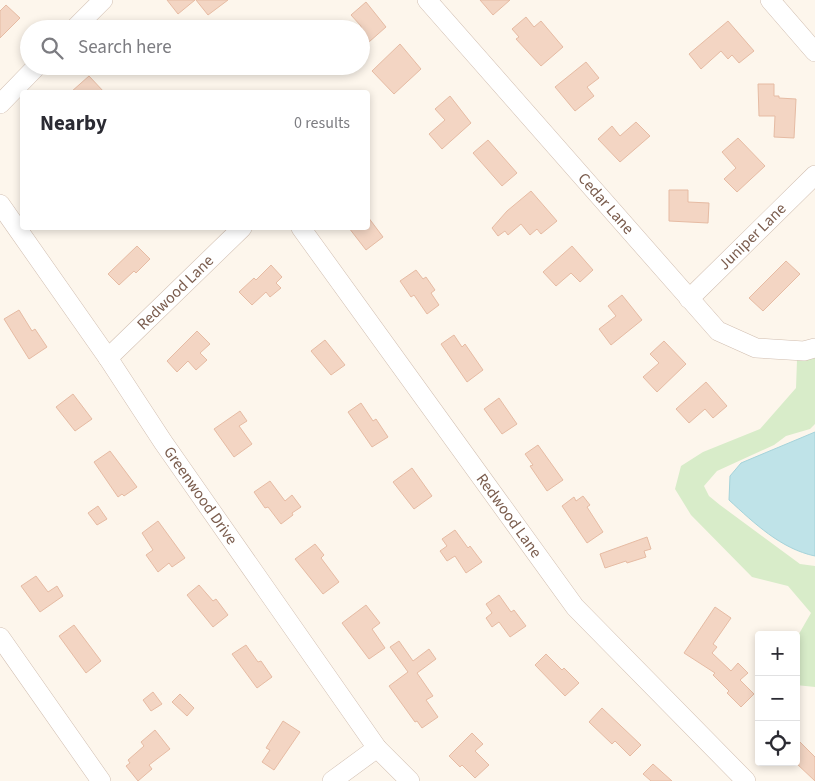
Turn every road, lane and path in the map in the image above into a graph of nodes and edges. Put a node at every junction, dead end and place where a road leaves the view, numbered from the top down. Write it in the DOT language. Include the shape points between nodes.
graph roads {
  1 [pos="103,0"];
  2 [pos="427,0"];
  3 [pos="770,0"];
  4 [pos="83,20"];
  5 [pos="815,52"];
  6 [pos="28,75"];
  7 [pos="0,104"];
  8 [pos="815,175"];
  9 [pos="0,204"];
  10 [pos="240,230"];
  11 [pos="303,230"];
  12 [pos="689,299"];
  13 [pos="815,348"];
  14 [pos="108,358"];
  15 [pos="0,637"];
  16 [pos="377,748"];
  17 [pos="101,781"];
  18 [pos="332,781"];
  19 [pos="410,781"];
  20 [pos="746,781"];
  1 -- 4 [label="street"];
  2 -- 12 [label="street, Cedar Lane"];
  3 -- 5 [label="street"];
  6 -- 7 [label="street"];
  8 -- 12 [label="street, Juniper Lane"];
  9 -- 14 [label="street, Greenwood Drive"];
  10 -- 14 [label="street, Redwood Lane"];
  11 -- 20 [label="street, Redwood Lane" via="575,607"];
  12 -- 13 [label="street, Cedar Lane" via="718,331 756,348 804,351"];
  14 -- 16 [label="street, Greenwood Drive"];
  15 -- 17 [label="street"];
  16 -- 18 [label="street"];
  16 -- 19 [label="street, Greenwood Drive"];
}
